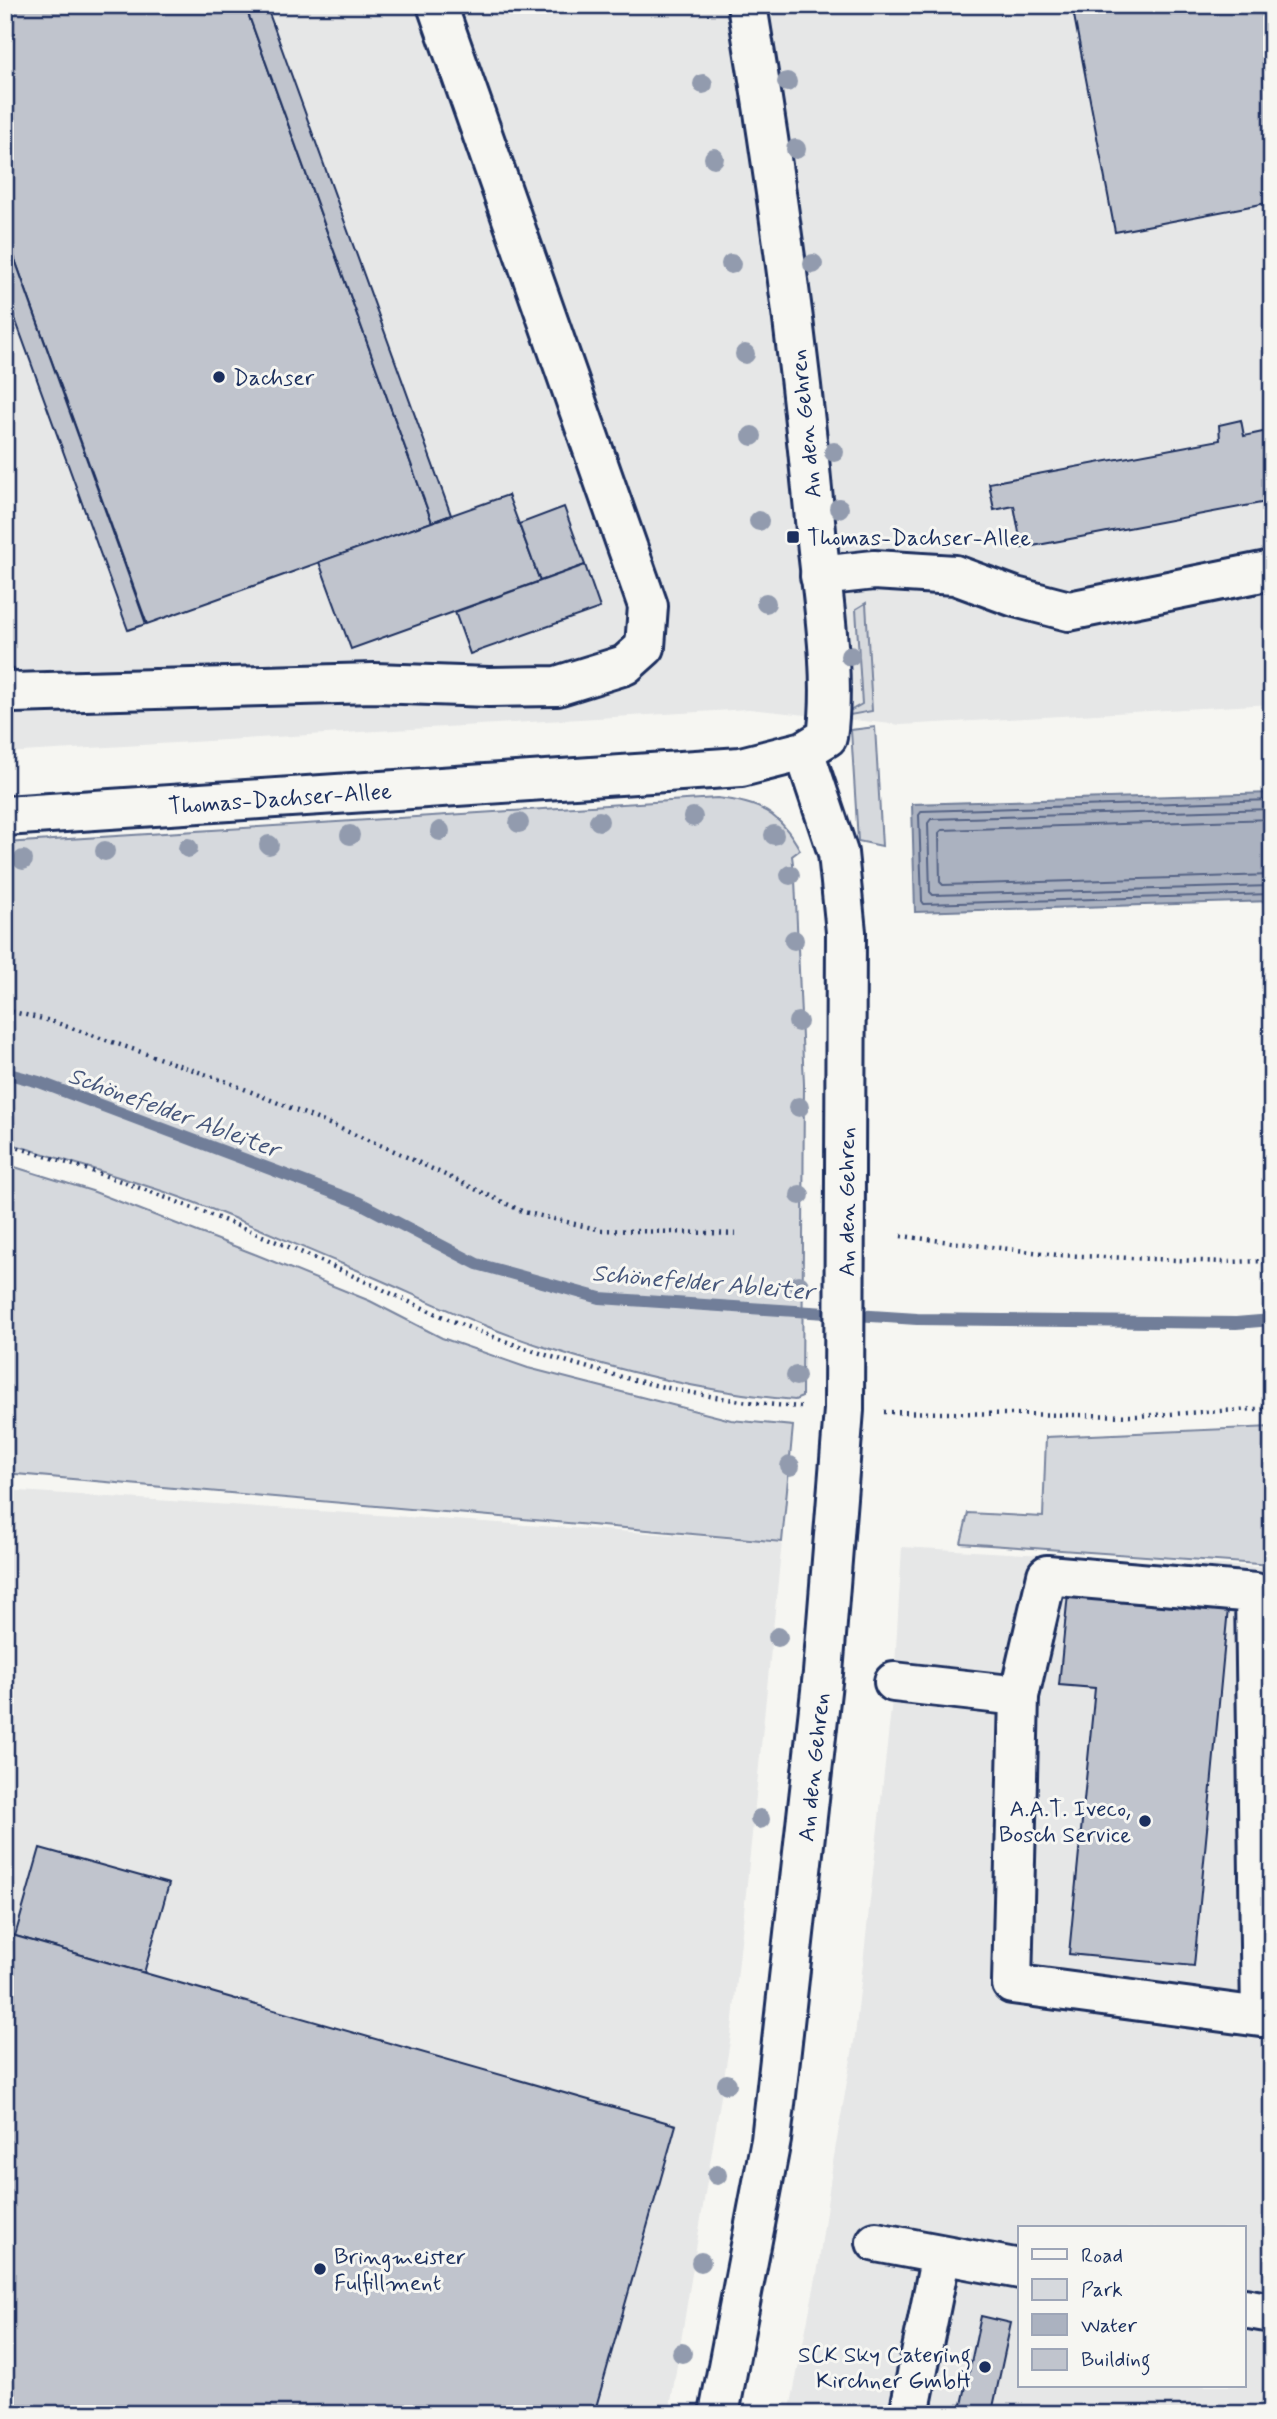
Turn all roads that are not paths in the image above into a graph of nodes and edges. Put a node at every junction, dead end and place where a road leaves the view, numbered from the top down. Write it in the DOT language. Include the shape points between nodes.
graph roads {
  1 [pos="437,5"];
  2 [pos="747,5"];
  3 [pos="1272,570"];
  4 [pos="820,576"];
  5 [pos="5,688"];
  6 [pos="804,751"];
  7 [pos="5,816"];
  8 [pos="894,1682"];
  9 [pos="1019,1696"];
  10 [pos="876,2242"];
  11 [pos="942,2255"];
  12 [pos="1018,2269"];
  13 [pos="1246,2308"];
  14 [pos="1272,2313"];
  15 [pos="719,2414"];
  16 [pos="909,2414"];
  1 -- 5 [label="street" via="648,607 645,647 625,665 557,687 374,683 12,693"];
  2 -- 4 [label="street, An den Gehren" via="779,204"];
  3 -- 4 [label="street" via="1069,611 955,575 874,570"];
  4 -- 6 [label="street, An den Gehren" via="831,702 827,737"];
  6 -- 7 [label="street, Thomas-Dachser-Allee" via="741,767"];
  6 -- 15 [label="street, An den Gehren" via="838,853 846,932 843,1424 816,1747 771,2140"];
  8 -- 9 [label="street"];
  9 -- 9 [label="street" via="1046,1574 1255,1593 1261,2018 1012,1984"];
  10 -- 11 [label="street"];
  11 -- 12 [label="street"];
  11 -- 16 [label="street"];
  13 -- 14 [label="street"];
}
